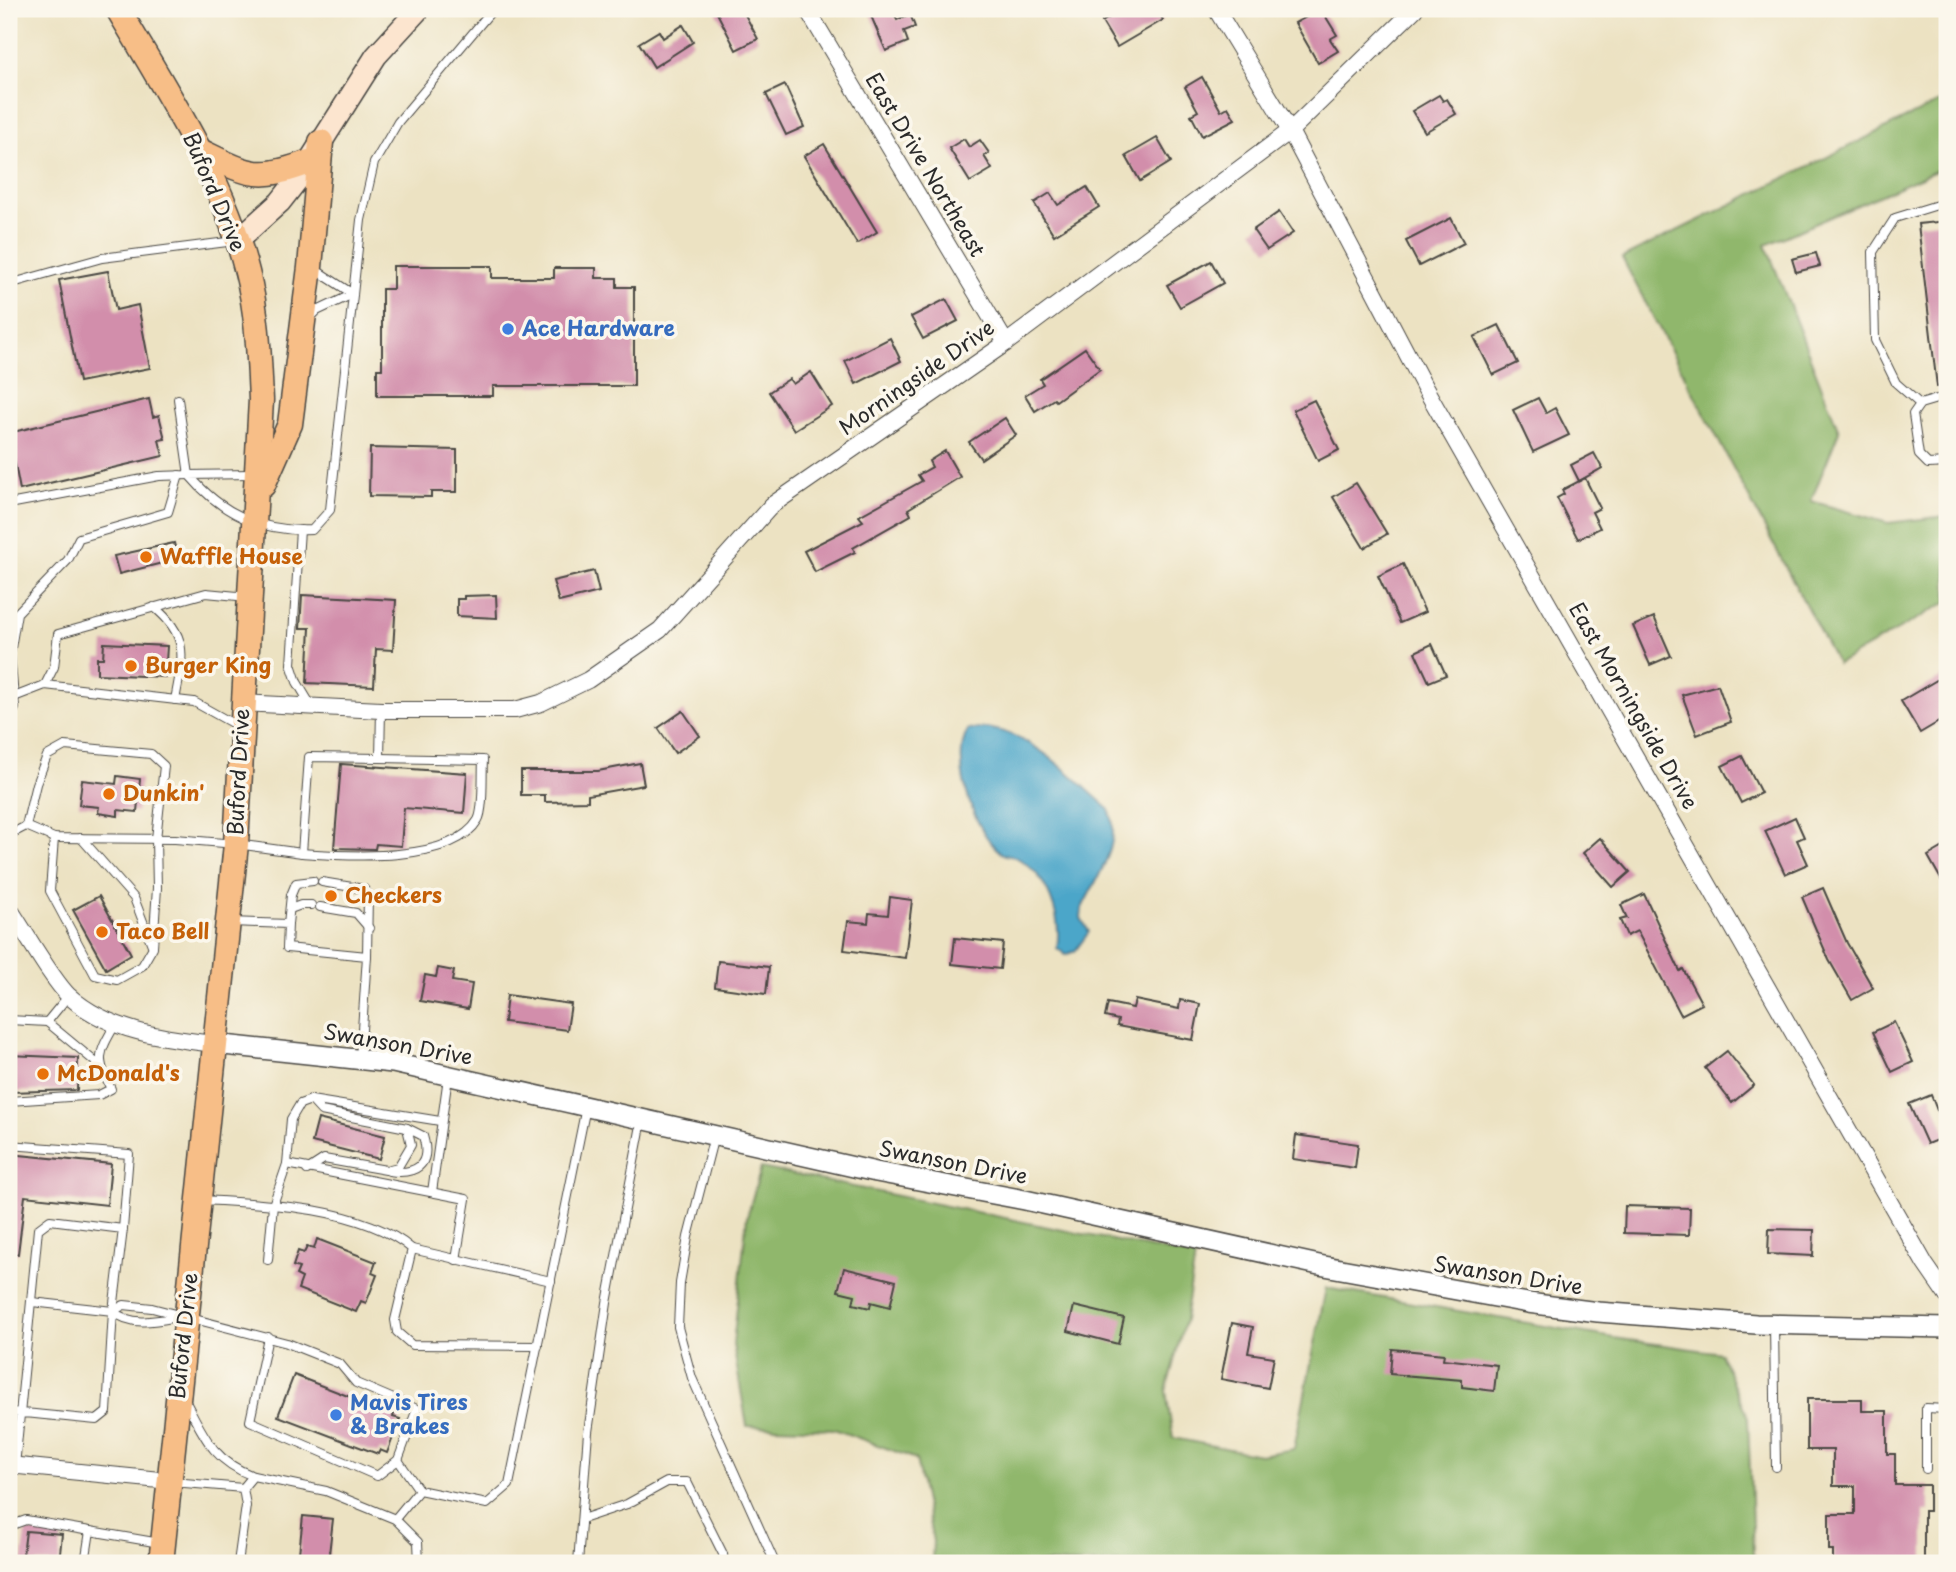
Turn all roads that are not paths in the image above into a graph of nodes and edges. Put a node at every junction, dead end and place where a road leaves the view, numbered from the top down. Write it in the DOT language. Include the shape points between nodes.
graph roads {
  1 [pos="118,9"];
  2 [pos="419,9"];
  3 [pos="493,9"];
  4 [pos="807,9"];
  5 [pos="1216,9"];
  6 [pos="1415,9"];
  7 [pos="1290,131"];
  8 [pos="200,151"];
  9 [pos="315,152"];
  10 [pos="1947,202"];
  11 [pos="238,240"];
  12 [pos="310,267"];
  13 [pos="9,284"];
  14 [pos="353,294"];
  15 [pos="302,326"];
  16 [pos="1006,343"];
  17 [pos="1947,396"];
  18 [pos="178,399"];
  19 [pos="1920,404"];
  20 [pos="1947,463"];
  21 [pos="259,474"];
  22 [pos="179,475"];
  23 [pos="189,475"];
  24 [pos="9,504"];
  25 [pos="255,513"];
  26 [pos="300,530"];
  27 [pos="249,597"];
  28 [pos="154,607"];
  29 [pos="45,685"];
  30 [pos="14,697"];
  31 [pos="175,699"];
  32 [pos="312,707"];
  33 [pos="381,710"];
  34 [pos="241,715"];
  35 [pos="9,720"];
  36 [pos="380,758"];
  37 [pos="26,826"];
  38 [pos="9,835"];
  39 [pos="54,838"];
  40 [pos="82,838"];
  41 [pos="156,839"];
  42 [pos="236,844"];
  43 [pos="302,853"];
  44 [pos="9,908"];
  45 [pos="290,909"];
  46 [pos="228,921"];
  47 [pos="288,924"];
  48 [pos="369,928"];
  49 [pos="153,947"];
  50 [pos="367,956"];
  51 [pos="69,995"];
  52 [pos="9,1020"];
  53 [pos="47,1022"];
  54 [pos="115,1025"];
  55 [pos="214,1044"];
  56 [pos="360,1059"];
  57 [pos="99,1065"];
  58 [pos="448,1075"];
  59 [pos="311,1100"];
  60 [pos="9,1101"];
  61 [pos="586,1107"];
  62 [pos="642,1120"];
  63 [pos="440,1121"];
  64 [pos="407,1129"];
  65 [pos="714,1136"];
  66 [pos="9,1145"];
  67 [pos="287,1164"];
  68 [pos="307,1170"];
  69 [pos="386,1170"];
  70 [pos="432,1192"];
  71 [pos="198,1200"];
  72 [pos="273,1205"];
  73 [pos="123,1228"];
  74 [pos="412,1249"];
  75 [pos="268,1260"];
  76 [pos="456,1260"];
  77 [pos="551,1281"];
  78 [pos="1947,1296"];
  79 [pos="32,1302"];
  80 [pos="113,1311"];
  81 [pos="186,1316"];
  82 [pos="1774,1325"];
  83 [pos="1947,1328"];
  84 [pos="268,1337"];
  85 [pos="538,1346"];
  86 [pos="178,1387"];
  87 [pos="1947,1409"];
  88 [pos="9,1412"];
  89 [pos="19,1413"];
  90 [pos="398,1460"];
  91 [pos="12,1465"];
  92 [pos="1776,1468"];
  93 [pos="1926,1469"];
  94 [pos="253,1476"];
  95 [pos="170,1481"];
  96 [pos="243,1488"];
  97 [pos="419,1490"];
  98 [pos="582,1518"];
  99 [pos="395,1519"];
  100 [pos="9,1527"];
  101 [pos="90,1531"];
  102 [pos="162,1553"];
  103 [pos="85,1563"];
  104 [pos="238,1563"];
  105 [pos="419,1563"];
  106 [pos="578,1563"];
  107 [pos="724,1563"];
  108 [pos="775,1563"];
  1 -- 8 [label="highway, Buford Drive"];
  2 -- 9 [label="main road" via="376,56"];
  3 -- 14 [label="lane" via="398,122 378,156 361,220"];
  4 -- 16 [label="street, East Drive Northeast"];
  5 -- 7 [label="street, East Morningside Drive"];
  6 -- 7 [label="street, Morningside Drive"];
  7 -- 16 [label="street, Morningside Drive"];
  7 -- 78 [label="street, East Morningside Drive" via="1425,388"];
  8 -- 9 [label="highway" via="254,174 277,174"];
  8 -- 11 [label="highway, Buford Drive"];
  9 -- 11 [label="main road" via="280,202"];
  9 -- 12 [label="highway"];
  10 -- 19 [label="lane" via="1895,218 1873,252 1875,340 1896,383"];
  11 -- 13 [label="lane" via="102,258"];
  11 -- 21 [label="highway, Buford Drive" via="258,342"];
  12 -- 14 [label="lane"];
  12 -- 15 [label="highway"];
  14 -- 15 [label="lane" via="317,311"];
  14 -- 26 [label="lane" via="330,510 312,530"];
  15 -- 25 [label="highway" via="290,424"];
  16 -- 33 [label="street, Morningside Drive" via="772,505 660,630 588,680 515,710"];
  17 -- 19 [label="lane"];
  18 -- 23 [label="lane"];
  19 -- 20 [label="lane" via="1913,414 1919,455 1928,464"];
  21 -- 23 [label="lane"];
  21 -- 25 [label="highway, Buford Drive"];
  22 -- 23 [label="lane"];
  22 -- 24 [label="lane"];
  22 -- 30 [label="lane" via="168,513 79,538 68,560 17,613 10,654"];
  23 -- 25 [label="lane" via="206,495"];
  25 -- 26 [label="lane"];
  25 -- 27 [label="highway, Buford Drive"];
  26 -- 32 [label="lane" via="291,664"];
  27 -- 28 [label="lane" via="206,593"];
  27 -- 34 [label="highway, Buford Drive"];
  28 -- 29 [label="lane" via="58,634 54,667"];
  28 -- 31 [label="lane" via="172,621 182,643"];
  29 -- 30 [label="lane"];
  29 -- 31 [label="lane"];
  30 -- 35 [label="lane"];
  31 -- 34 [label="lane"];
  32 -- 33 [label="street"];
  32 -- 34 [label="street"];
  33 -- 36 [label="lane"];
  34 -- 42 [label="highway, Buford Drive"];
  36 -- 43 [label="lane" via="309,757"];
  36 -- 43 [label="lane" via="483,760 479,818 462,836 425,850 381,855"];
  37 -- 38 [label="lane"];
  37 -- 39 [label="lane"];
  37 -- 41 [label="lane" via="47,756 65,746 151,754 164,766"];
  39 -- 40 [label="lane"];
  39 -- 49 [label="lane" via="50,891 96,975 117,980 142,966"];
  40 -- 41 [label="lane"];
  40 -- 49 [label="lane" via="134,898"];
  41 -- 42 [label="lane"];
  41 -- 49 [label="lane"];
  42 -- 43 [label="lane"];
  42 -- 46 [label="highway, Buford Drive"];
  44 -- 51 [label="street, Swanson Drive"];
  45 -- 47 [label="lane"];
  45 -- 48 [label="lane" via="301,905 356,913"];
  45 -- 48 [label="lane" via="296,883 364,889 370,898"];
  46 -- 47 [label="lane"];
  46 -- 55 [label="highway, Buford Drive"];
  47 -- 50 [label="lane" via="287,948"];
  48 -- 50 [label="lane"];
  50 -- 56 [label="lane"];
  51 -- 53 [label="lane"];
  51 -- 54 [label="street, Swanson Drive"];
  52 -- 53 [label="lane"];
  53 -- 57 [label="lane"];
  54 -- 55 [label="street, Swanson Drive"];
  54 -- 57 [label="lane" via="101,1048"];
  55 -- 56 [label="street, Swanson Drive"];
  55 -- 71 [label="highway, Buford Drive"];
  56 -- 58 [label="street, Swanson Drive"];
  57 -- 60 [label="lane" via="111,1089 99,1096"];
  58 -- 61 [label="street, Swanson Drive"];
  58 -- 63 [label="lane"];
  59 -- 63 [label="lane"];
  59 -- 64 [label="lane" via="321,1111"];
  59 -- 67 [label="lane" via="300,1104 291,1119"];
  61 -- 62 [label="street, Swanson Drive"];
  61 -- 77 [label="lane"];
  62 -- 65 [label="street, Swanson Drive"];
  62 -- 98 [label="lane" via="588,1432"];
  63 -- 70 [label="lane"];
  64 -- 69 [label="lane" via="411,1145 406,1156 398,1167"];
  64 -- 69 [label="lane" via="423,1136 424,1159 407,1174"];
  65 -- 82 [label="street, Swanson Drive" via="1423,1285 1598,1312"];
  65 -- 108 [label="lane" via="688,1237 678,1327 692,1378"];
  66 -- 73 [label="lane" via="129,1154"];
  67 -- 68 [label="lane"];
  67 -- 72 [label="lane"];
  68 -- 69 [label="lane" via="324,1159"];
  68 -- 70 [label="lane"];
  70 -- 76 [label="lane" via="466,1199"];
  71 -- 72 [label="lane"];
  71 -- 81 [label="highway, Buford Drive"];
  72 -- 74 [label="lane" via="308,1208 379,1229"];
  72 -- 75 [label="lane"];
  73 -- 79 [label="lane" via="50,1220 38,1229"];
  73 -- 80 [label="lane"];
  74 -- 76 [label="lane"];
  74 -- 85 [label="lane" via="395,1320 397,1332 412,1345"];
  76 -- 77 [label="lane"];
  77 -- 85 [label="lane"];
  79 -- 80 [label="lane"];
  79 -- 89 [label="lane"];
  80 -- 81 [label="lane" via="124,1305"];
  80 -- 81 [label="lane" via="122,1319 152,1322"];
  80 -- 89 [label="lane" via="107,1412 97,1420"];
  81 -- 84 [label="lane"];
  81 -- 86 [label="highway, Buford Drive"];
  82 -- 83 [label="street, Swanson Drive"];
  82 -- 92 [label="lane"];
  84 -- 90 [label="lane" via="340,1364 356,1383 417,1409"];
  84 -- 90 [label="lane" via="250,1421 377,1476"];
  85 -- 97 [label="lane" via="509,1485 487,1504"];
  86 -- 94 [label="lane" via="211,1449 230,1468"];
  86 -- 95 [label="highway, Buford Drive"];
  87 -- 93 [label="lane" via="1926,1408"];
  88 -- 89 [label="lane"];
  89 -- 91 [label="lane"];
  90 -- 97 [label="lane"];
  91 -- 95 [label="street"];
  94 -- 96 [label="lane"];
  94 -- 99 [label="lane" via="326,1491"];
  95 -- 96 [label="lane"];
  95 -- 102 [label="highway, Buford Drive"];
  96 -- 104 [label="lane" via="246,1506"];
  97 -- 99 [label="lane"];
  98 -- 106 [label="lane"];
  98 -- 107 [label="lane" via="626,1504 667,1482 687,1482"];
  99 -- 105 [label="lane" via="418,1542"];
  100 -- 101 [label="lane" via="26,1520"];
  101 -- 102 [label="lane"];
  101 -- 103 [label="lane"];
}
